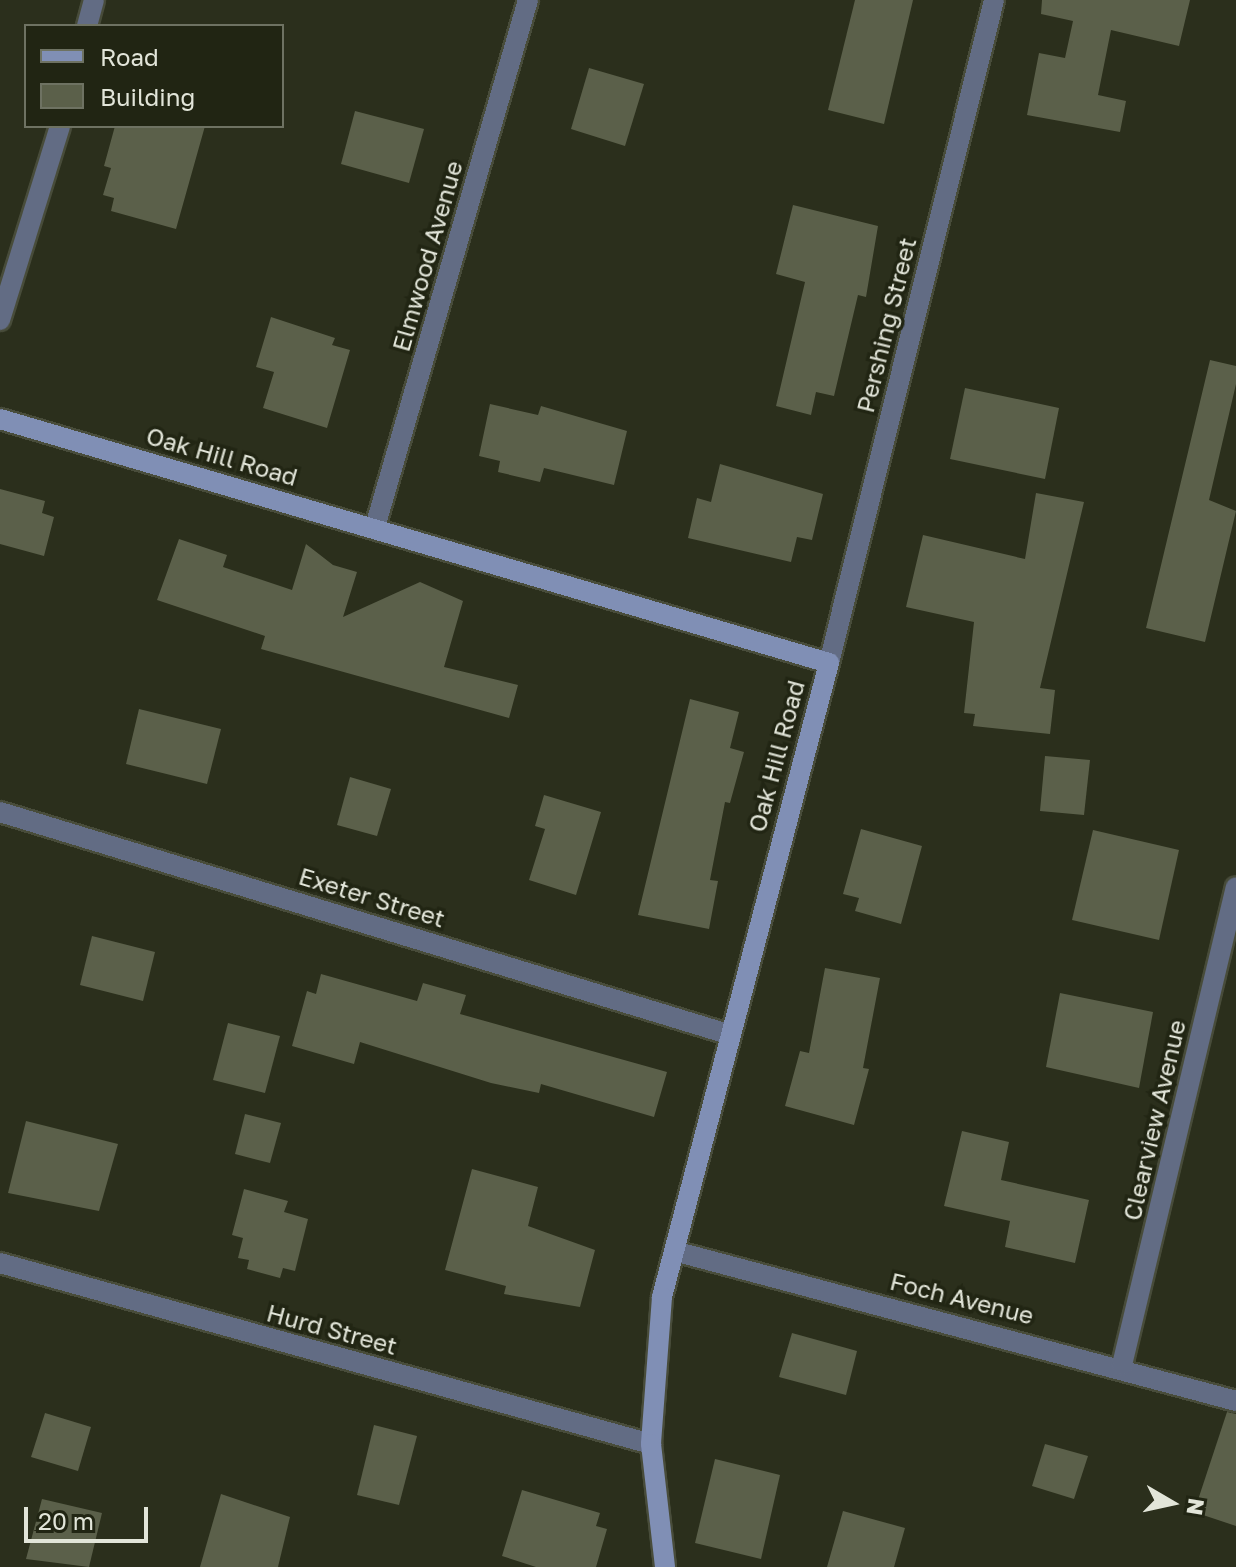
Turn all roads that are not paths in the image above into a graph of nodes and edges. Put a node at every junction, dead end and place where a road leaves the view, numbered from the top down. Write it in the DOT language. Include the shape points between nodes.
graph roads {
  1 [pos="94,0"];
  2 [pos="528,0"];
  3 [pos="994,0"];
  4 [pos="88,24"];
  5 [pos="59,128"];
  6 [pos="0,320"];
  7 [pos="0,419"];
  8 [pos="375,527"];
  9 [pos="829,663"];
  10 [pos="0,812"];
  11 [pos="1236,887"];
  12 [pos="728,1034"];
  13 [pos="674,1251"];
  14 [pos="0,1263"];
  15 [pos="1122,1365"];
  16 [pos="1236,1401"];
  17 [pos="651,1444"];
  18 [pos="665,1567"];
  1 -- 4 [label="street"];
  2 -- 8 [label="street, Elmwood Avenue"];
  3 -- 9 [label="street, Pershing Street"];
  5 -- 6 [label="street"];
  7 -- 8 [label="street, Oak Hill Road"];
  8 -- 9 [label="street, Oak Hill Road"];
  9 -- 12 [label="street, Oak Hill Road"];
  10 -- 12 [label="street, Exeter Street"];
  11 -- 15 [label="street, Clearview Avenue"];
  12 -- 13 [label="street, Oak Hill Road"];
  13 -- 15 [label="street, Foch Avenue"];
  13 -- 17 [label="street, Oak Hill Road" via="662,1297"];
  14 -- 17 [label="street, Hurd Street"];
  15 -- 16 [label="street, Foch Avenue"];
  17 -- 18 [label="street, Oak Hill Road"];
}
